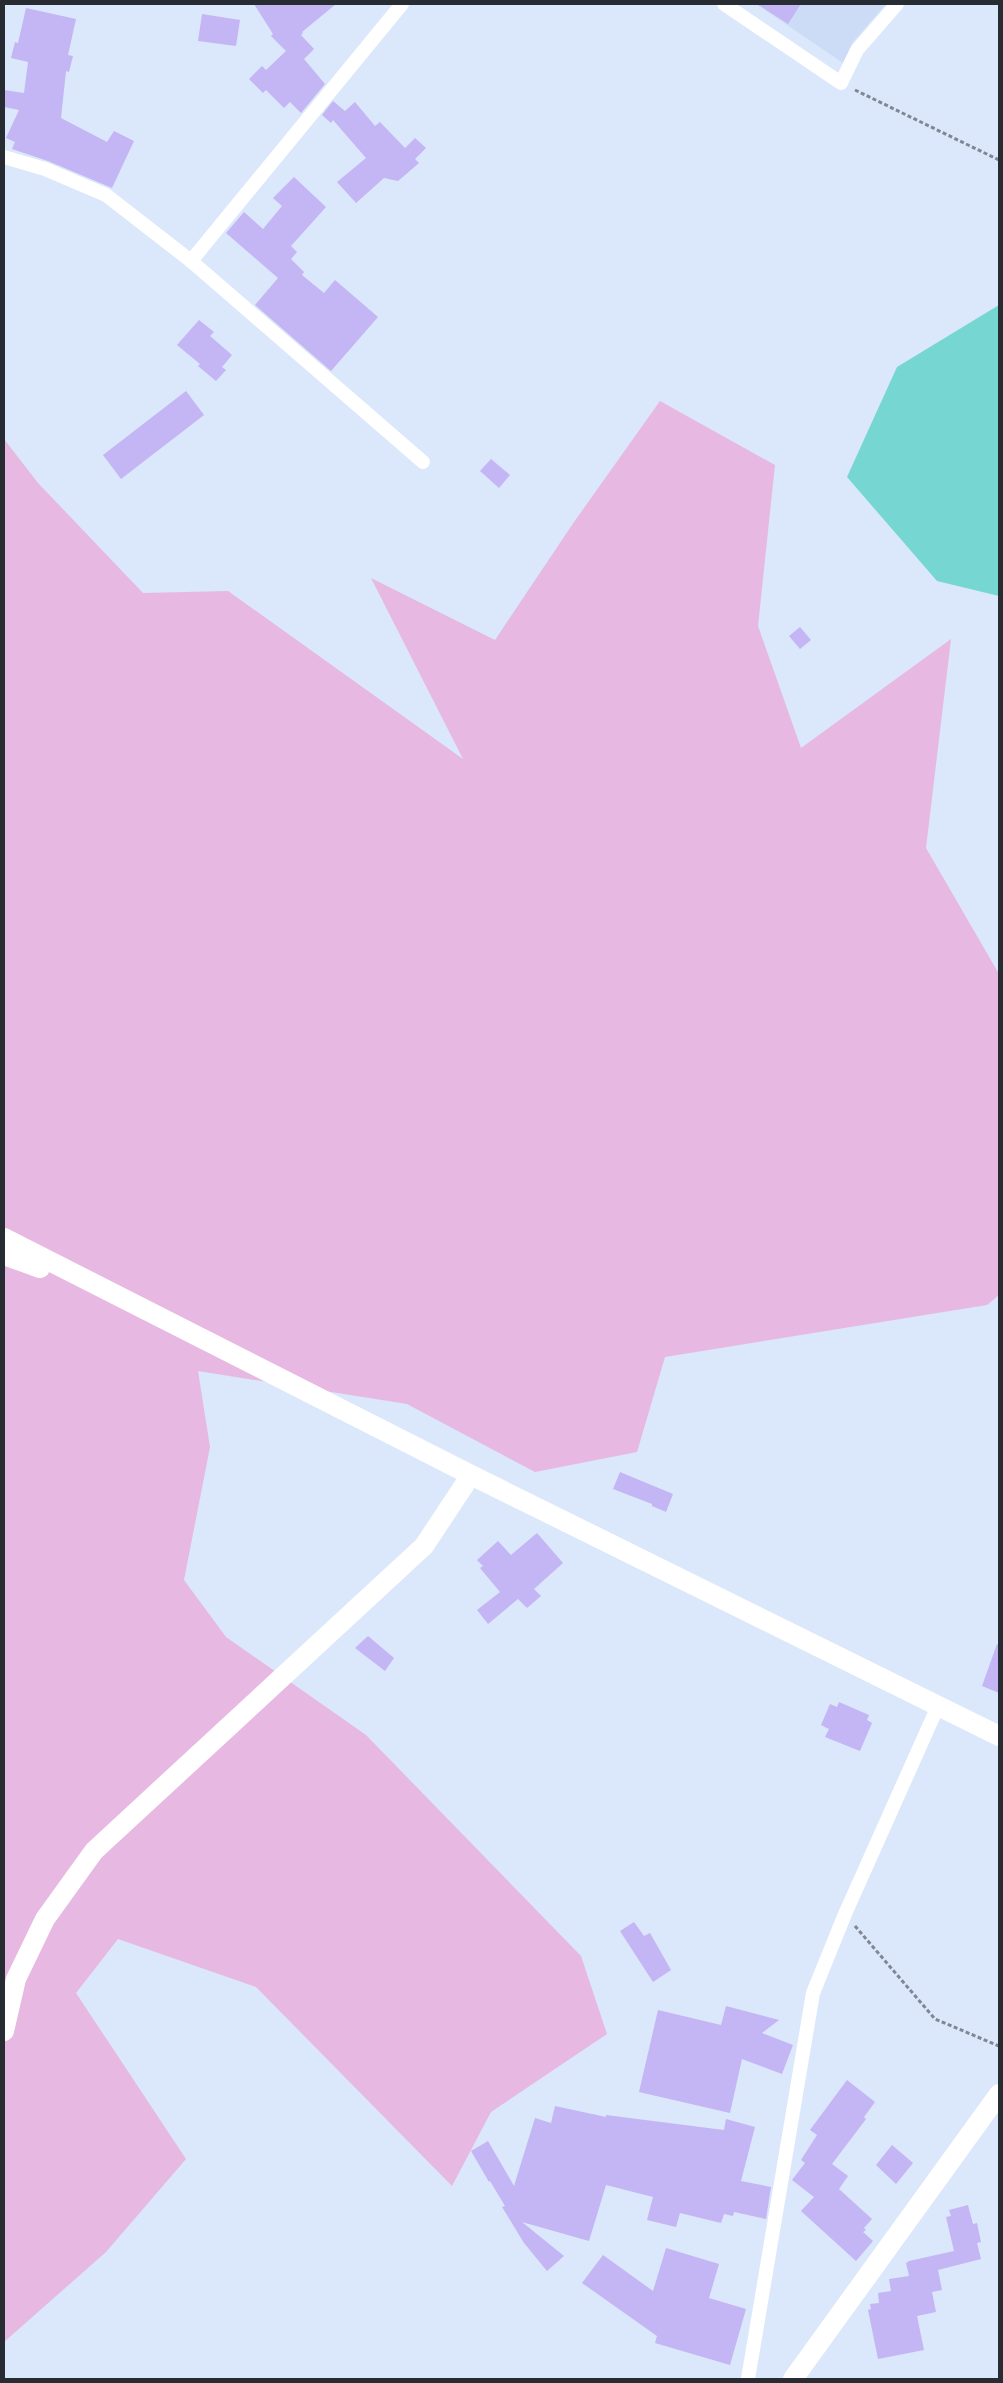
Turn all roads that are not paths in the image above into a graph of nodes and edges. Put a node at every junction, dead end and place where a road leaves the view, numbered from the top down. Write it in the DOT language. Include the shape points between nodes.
graph roads {
  1 [pos="402,4"];
  2 [pos="724,4"];
  3 [pos="897,4"];
  4 [pos="4,158"];
  5 [pos="191,261"];
  6 [pos="423,462"];
  7 [pos="4,1238"];
  8 [pos="4,1255"];
  9 [pos="122,1297"];
  10 [pos="471,1475"];
  11 [pos="938,1706"];
  12 [pos="999,1736"];
  13 [pos="4,2031"];
  14 [pos="999,2094"];
  15 [pos="748,2379"];
  16 [pos="793,2379"];
  1 -- 5 [label="street"];
  2 -- 3 [label="street" via="840,83 857,50"];
  4 -- 5 [label="street" via="45,169 106,195"];
  5 -- 6 [label="street"];
  7 -- 9 [label="street"];
  8 -- 9 [label="street"];
  9 -- 10 [label="street"];
  10 -- 11 [label="street"];
  10 -- 13 [label="street" via="424,1546 94,1851 45,1919 16,1980"];
  11 -- 12 [label="street"];
  11 -- 15 [label="street" via="813,1993"];
  14 -- 16 [label="street"];
}
